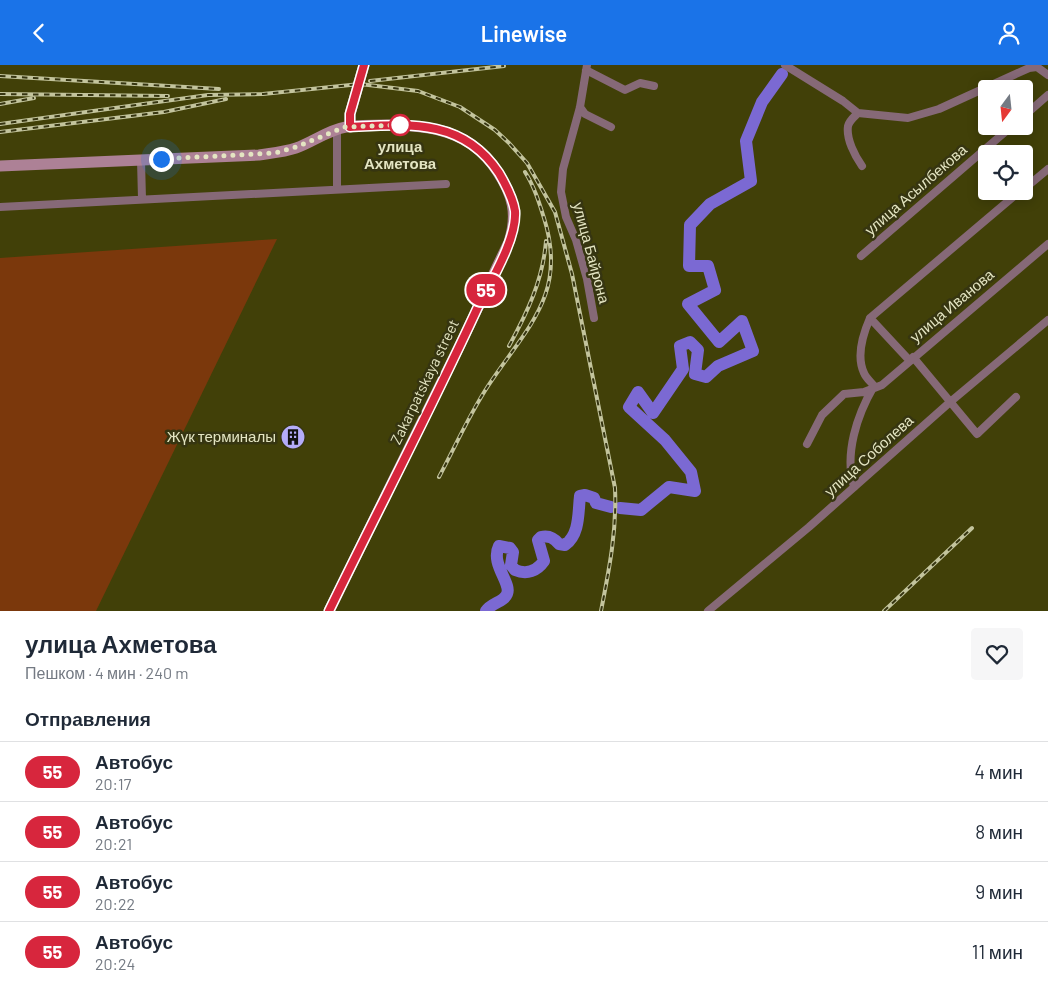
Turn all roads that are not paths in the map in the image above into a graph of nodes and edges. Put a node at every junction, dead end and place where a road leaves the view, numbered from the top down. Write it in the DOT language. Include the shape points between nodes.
graph roads {
  1 [pos="364,65"];
  2 [pos="785,65"];
  3 [pos="587,68"];
  4 [pos="1048,75"];
  5 [pos="654,86"];
  6 [pos="1048,95"];
  7 [pos="580,107"];
  8 [pos="1033,108"];
  9 [pos="858,113"];
  10 [pos="350,127"];
  11 [pos="611,127"];
  12 [pos="337,130"];
  13 [pos="1002,135"];
  14 [pos="141,160"];
  15 [pos="0,166"];
  16 [pos="862,166"];
  17 [pos="1048,169"];
  18 [pos="1033,182"];
  19 [pos="446,184"];
  20 [pos="337,189"];
  21 [pos="142,199"];
  22 [pos="1009,200"];
  23 [pos="0,207"];
  24 [pos="1048,244"];
  25 [pos="861,256"];
  26 [pos="870,317"];
  27 [pos="594,318"];
  28 [pos="1048,321"];
  29 [pos="911,359"];
  30 [pos="874,386"];
  31 [pos="1016,397"];
  32 [pos="949,403"];
  33 [pos="807,444"];
  34 [pos="854,487"];
  35 [pos="329,611"];
  36 [pos="708,611"];
  1 -- 10 [label="street" via="350,114"];
  2 -- 9 [label="street"];
  3 -- 5 [label="street, улица Байрона" via="625,90 640,83"];
  3 -- 7 [label="street, улица Байрона"];
  4 -- 9 [label="street" via="1037,67 1029,68 939,109 908,118"];
  6 -- 8 [label="street"];
  7 -- 11 [label="street" via="585,114"];
  7 -- 27 [label="street, улица Байрона" via="563,169 561,192 587,279"];
  9 -- 16 [label="street" via="848,124 848,129"];
  10 -- 12 [label="street, Zakarpatskaya street"];
  10 -- 35 [label="street, Zakarpatskaya street" via="427,126 463,138 484,154 501,177 512,200 515,219 509,242 460,347"];
  12 -- 14 [label="street, Zakarpatskaya street" via="275,153"];
  12 -- 20 [label="street"];
  13 -- 25 [label="street, улица Асылбекова"];
  14 -- 15 [label="street, Zakarpatskaya street"];
  14 -- 21 [label="street"];
  17 -- 18 [label="street"];
  19 -- 20 [label="street"];
  20 -- 21 [label="street"];
  21 -- 23 [label="street"];
  22 -- 26 [label="street"];
  24 -- 29 [label="street, улица Иванова"];
  26 -- 29 [label="street"];
  26 -- 30 [label="street" via="863,333 861,358 864,374"];
  28 -- 32 [label="street, улица Соболева"];
  29 -- 30 [label="street, улица Иванова" via="882,385"];
  29 -- 32 [label="street"];
  30 -- 33 [label="street, улица Иванова" via="864,392 844,394 822,415"];
  30 -- 34 [label="street" via="859,415 850,459"];
  31 -- 32 [label="street" via="977,434"];
  32 -- 34 [label="street, улица Соболева"];
  34 -- 36 [label="street, улица Соболева"];
}
